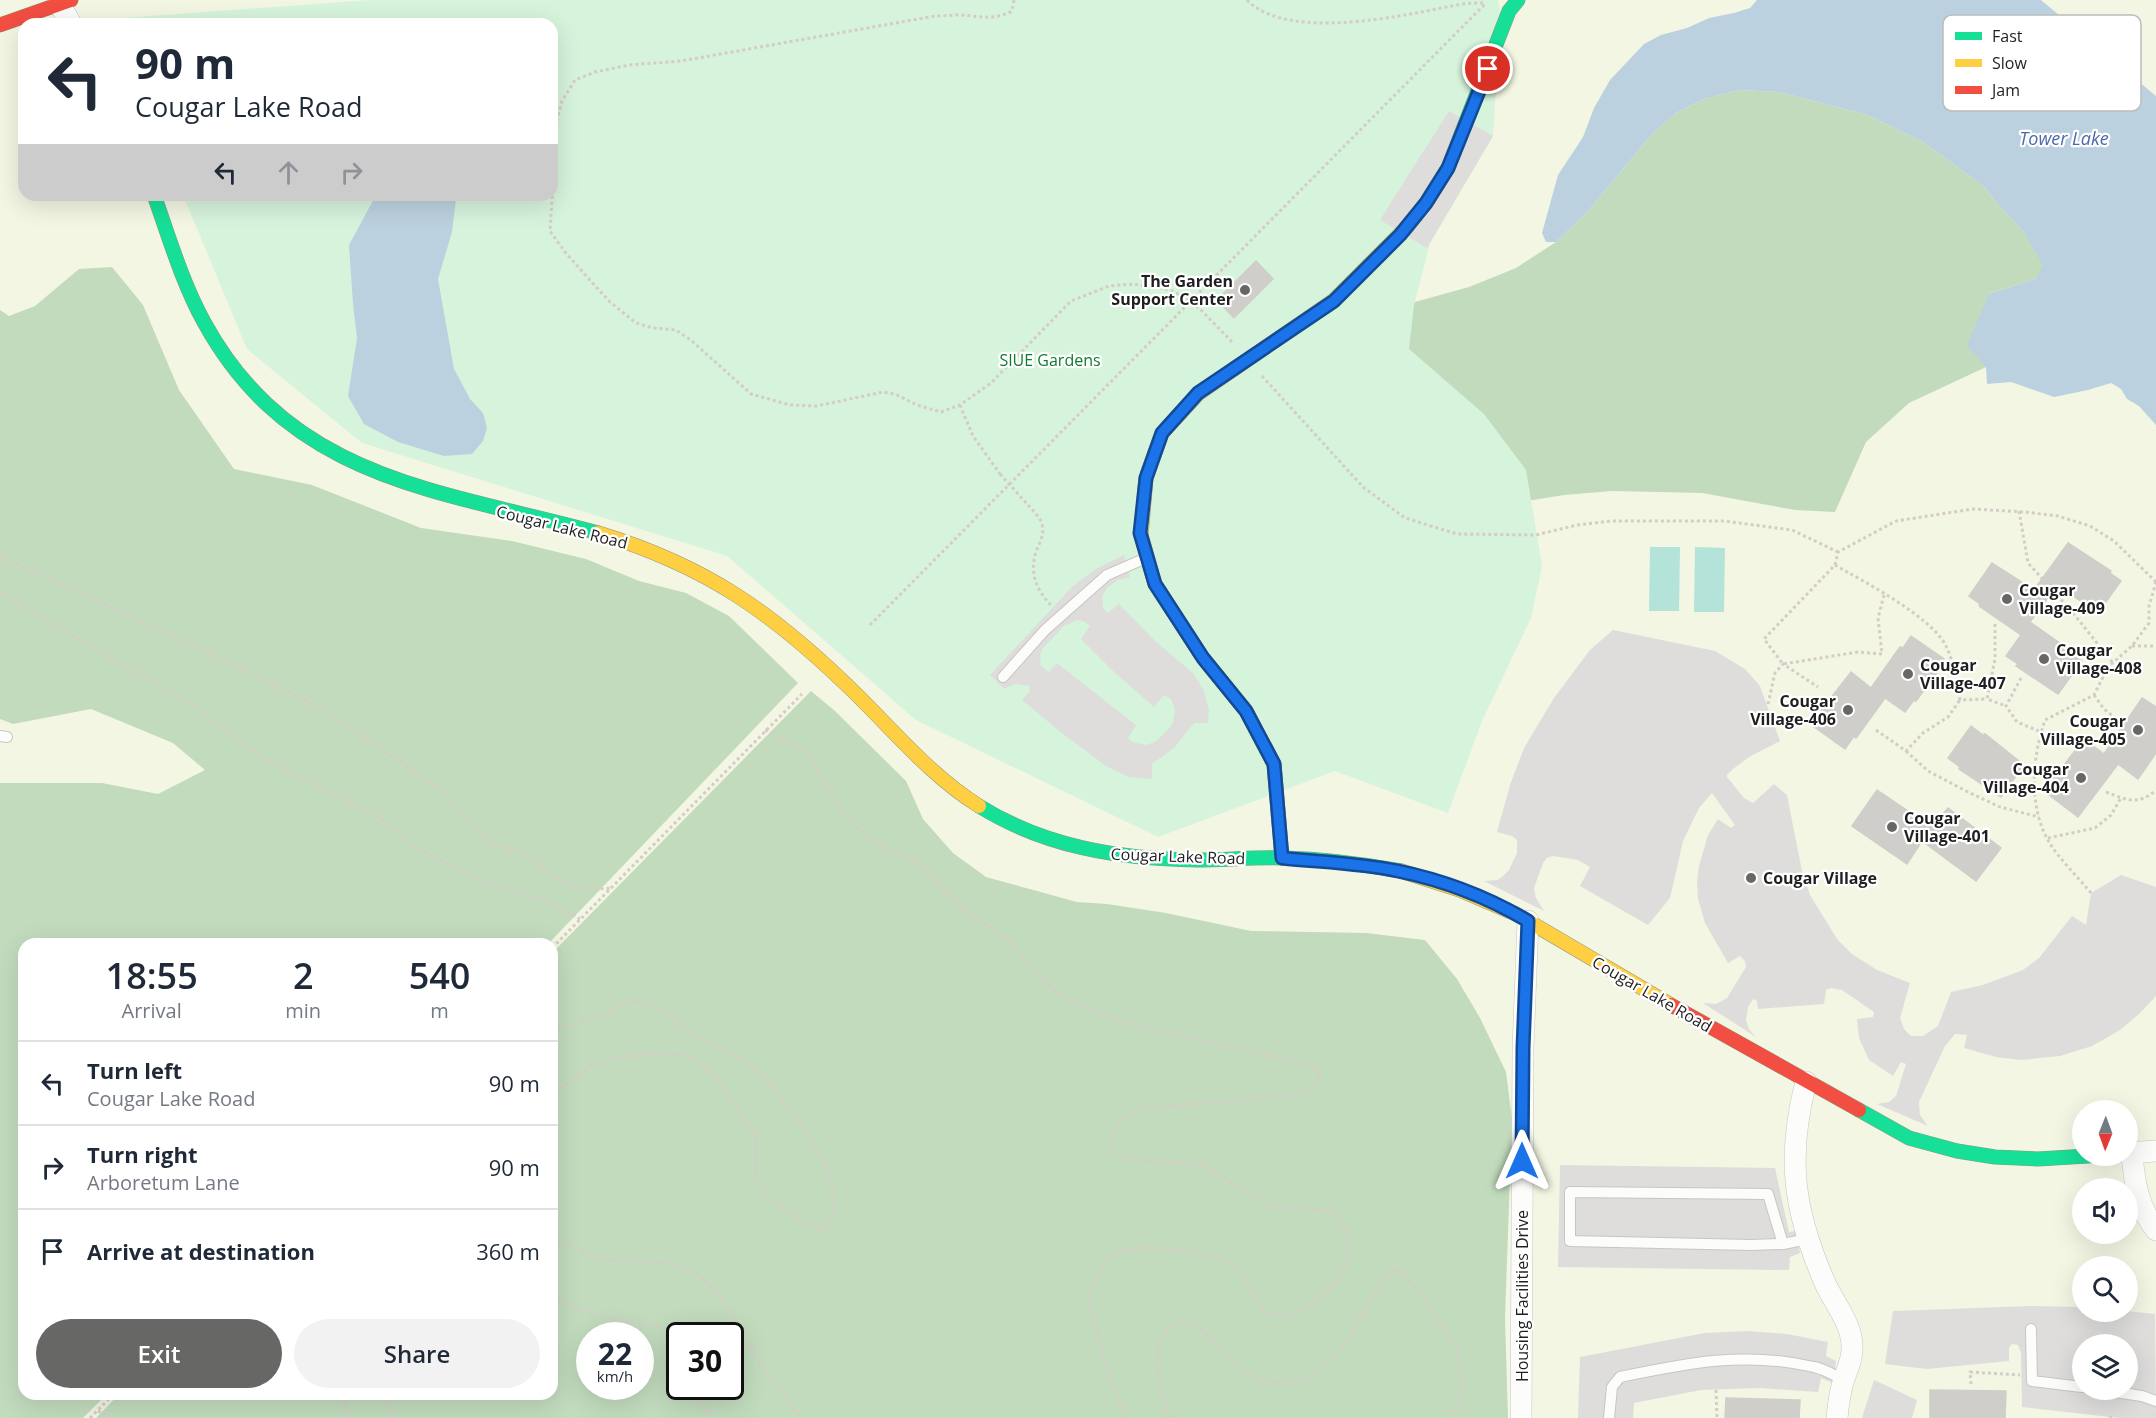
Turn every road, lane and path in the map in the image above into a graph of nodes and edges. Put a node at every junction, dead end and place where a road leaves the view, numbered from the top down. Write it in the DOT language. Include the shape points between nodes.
graph roads {
  1 [pos="1014,0"];
  2 [pos="1247,0"];
  3 [pos="1518,0"];
  4 [pos="61,1"];
  5 [pos="1487,2"];
  6 [pos="1509,11"];
  7 [pos="68,18"];
  8 [pos="0,25"];
  9 [pos="558,120"];
  10 [pos="156,201"];
  11 [pos="552,201"];
  12 [pos="1190,300"];
  13 [pos="1246,359"];
  14 [pos="960,405"];
  15 [pos="2019,511"];
  16 [pos="1838,552"];
  17 [pos="0,556"];
  18 [pos="1147,558"];
  19 [pos="1835,565"];
  20 [pos="2156,582"];
  21 [pos="0,593"];
  22 [pos="1884,595"];
  23 [pos="1052,606"];
  24 [pos="2156,622"];
  25 [pos="2149,623"];
  26 [pos="1995,624"];
  27 [pos="870,625"];
  28 [pos="2132,646"];
  29 [pos="2156,646"];
  30 [pos="2113,663"];
  31 [pos="1783,664"];
  32 [pos="1003,677"];
  33 [pos="2021,678"];
  34 [pos="1818,687"];
  35 [pos="802,694"];
  36 [pos="2094,695"];
  37 [pos="1987,699"];
  38 [pos="1960,700"];
  39 [pos="1768,704"];
  40 [pos="2006,706"];
  41 [pos="2114,717"];
  42 [pos="765,730"];
  43 [pos="1876,730"];
  44 [pos="2041,732"];
  45 [pos="1906,751"];
  46 [pos="2156,790"];
  47 [pos="2106,792"];
  48 [pos="2121,798"];
  49 [pos="2039,817"];
  50 [pos="2048,838"];
  51 [pos="1282,858"];
  52 [pos="612,888"];
  53 [pos="2091,893"];
  54 [pos="580,919"];
  55 [pos="1528,921"];
  56 [pos="558,942"];
  57 [pos="558,1029"];
  58 [pos="1806,1082"];
  59 [pos="558,1091"];
  60 [pos="2156,1151"];
  61 [pos="2138,1152"];
  62 [pos="2072,1157"];
  63 [pos="2132,1166"];
  64 [pos="2156,1230"];
  65 [pos="1808,1239"];
  66 [pos="558,1241"];
  67 [pos="1783,1244"];
  68 [pos="558,1300"];
  69 [pos="2031,1329"];
  70 [pos="666,1330"];
  71 [pos="2022,1376"];
  72 [pos="1844,1380"];
  73 [pos="1971,1384"];
  74 [pos="2072,1386"];
  75 [pos="1716,1390"];
  76 [pos="2138,1395"];
  77 [pos="108,1400"];
  78 [pos="344,1400"];
  79 [pos="388,1400"];
  80 [pos="701,1400"];
  81 [pos="2156,1401"];
  82 [pos="98,1411"];
  83 [pos="90,1418"];
  84 [pos="112,1418"];
  85 [pos="351,1418"];
  86 [pos="396,1418"];
  87 [pos="711,1418"];
  88 [pos="801,1418"];
  89 [pos="1125,1418"];
  90 [pos="1169,1418"];
  91 [pos="1451,1418"];
  92 [pos="1521,1418"];
  93 [pos="1609,1418"];
  94 [pos="1717,1418"];
  95 [pos="1837,1418"];
  1 -- 9 [label="path" via="1012,11 988,19 935,16 681,61 595,72 575,80 562,101"];
  2 -- 5 [label="path" via="1272,15 1320,23 1370,20"];
  3 -- 6 [label="street"];
  4 -- 7 [label="street"];
  4 -- 8 [label="street"];
  5 -- 6 [label="path"];
  5 -- 12 [label="path"];
  6 -- 13 [label="street" via="1448,168 1426,203 1334,301"];
  10 -- 51 [label="street, Cougar Lake Road" via="195,306 214,338 261,399 316,443 443,496 628,542 715,581 758,606 812,651 938,776 1003,820 1035,835 1103,854 1144,859"];
  11 -- 14 [label="path" via="550,231 610,302 636,323 676,330 751,394 790,405 816,406 883,392 940,412"];
  12 -- 13 [label="path"];
  12 -- 14 [label="path" via="1170,290 1134,284 1109,286 1071,301 991,383"];
  12 -- 27 [label="path"];
  13 -- 16 [label="path" via="1362,487 1405,518 1457,534 1536,535 1611,521 1724,521 1792,530"];
  13 -- 18 [label="street" via="1198,393 1162,433 1146,478 1140,533"];
  14 -- 23 [label="path, bridge" via="973,436 1039,518 1042,535 1034,561 1035,579 1042,597"];
  15 -- 16 [label="path" via="1973,509 1896,521"];
  15 -- 20 [label="path" via="2058,516 2090,526 2114,541"];
  15 -- 30 [label="path" via="2028,563"];
  16 -- 19 [label="path"];
  17 -- 52 [label="path" via="320,708 441,789 487,842 524,854 561,881 585,890"];
  18 -- 32 [label="lane" via="1107,575 1045,630"];
  18 -- 51 [label="street" via="1155,584 1203,658 1246,711 1274,764"];
  19 -- 22 [label="path"];
  19 -- 31 [label="path" via="1764,639"];
  20 -- 25 [label="path"];
  21 -- 54 [label="path" via="194,706 260,756 377,816 413,846 485,882 544,900"];
  22 -- 31 [label="path" via="1878,618 1882,654 1858,652"];
  22 -- 38 [label="path" via="1904,606 1946,645"];
  24 -- 25 [label="path"];
  25 -- 28 [label="path"];
  26 -- 37 [label="path" via="1995,659"];
  28 -- 29 [label="path"];
  28 -- 30 [label="path"];
  30 -- 36 [label="path"];
  31 -- 34 [label="path"];
  31 -- 39 [label="path" via="1775,673"];
  33 -- 40 [label="path"];
  35 -- 42 [label="path"];
  36 -- 41 [label="path"];
  36 -- 44 [label="path" via="2045,720"];
  37 -- 38 [label="path"];
  37 -- 40 [label="path"];
  38 -- 45 [label="path" via="1948,717 1923,733"];
  40 -- 44 [label="path" via="2017,722"];
  42 -- 52 [label="path"];
  42 -- 89 [label="path" via="801,748 842,813 872,842 920,864 959,906 1010,941 1035,974 1064,998 1126,1023 1311,1065 1321,1075 1315,1085 1298,1094 1142,1109 1128,1114 1110,1136 1117,1155 1136,1161 1201,1164 1270,1207 1332,1211 1347,1230 1347,1260 1340,1279 1306,1309 1285,1317 1267,1313 1241,1272 1219,1256 1149,1248 1117,1252 1105,1262 1091,1290 1091,1311"];
  43 -- 45 [label="path"];
  44 -- 49 [label="path" via="2034,782"];
  45 -- 49 [label="path" via="1928,771 2000,807"];
  46 -- 48 [label="path" via="2146,798"];
  47 -- 48 [label="path"];
  48 -- 50 [label="path" via="2111,815 2095,828"];
  49 -- 50 [label="path"];
  50 -- 53 [label="path"];
  51 -- 55 [label="street, Cougar Lake Road" via="1397,870 1466,892"];
  52 -- 54 [label="path"];
  54 -- 56 [label="path"];
  55 -- 58 [label="street, Cougar Lake Road"];
  55 -- 92 [label="street, Housing Facilities Drive" via="1523,1048"];
  57 -- 59 [label="path" via="634,1001 654,1004 699,1039 740,1058 765,1078 807,1133 826,1168 835,1204 830,1223 823,1228 807,1226 763,1193 756,1176 756,1136 719,1080 696,1061 682,1055 655,1053 614,1058 590,1067"];
  58 -- 62 [label="street, Cougar Lake Road" via="1909,1138 1995,1157"];
  58 -- 65 [label="street" via="1794,1146 1795,1184"];
  60 -- 61 [label="street"];
  63 -- 64 [label="street" via="2142,1207"];
  65 -- 67 [label="lane"];
  65 -- 72 [label="street" via="1849,1329 1852,1353"];
  66 -- 88 [label="path" via="601,1259 662,1262 696,1273 719,1293 760,1363"];
  67 -- 67 [label="lane" via="1570,1241 1570,1192 1768,1194"];
  68 -- 70 [label="path" via="614,1320"];
  69 -- 74 [label="lane" via="2032,1381"];
  71 -- 73 [label="path" via="1970,1372"];
  72 -- 93 [label="lane" via="1816,1367 1777,1361 1703,1361 1620,1377 1612,1387"];
  72 -- 95 [label="street"];
  75 -- 94 [label="path"];
  76 -- 81 [label="lane"];
  77 -- 82 [label="path"];
  78 -- 85 [label="path"];
  79 -- 86 [label="path"];
  80 -- 87 [label="path"];
  82 -- 83 [label="path"];
  82 -- 84 [label="path"];
  90 -- 91 [label="path" via="1158,1352 1163,1334 1175,1322 1196,1323 1238,1367 1258,1378 1289,1384 1325,1367 1346,1343 1391,1270 1403,1270 1456,1346 1462,1390"];
}
